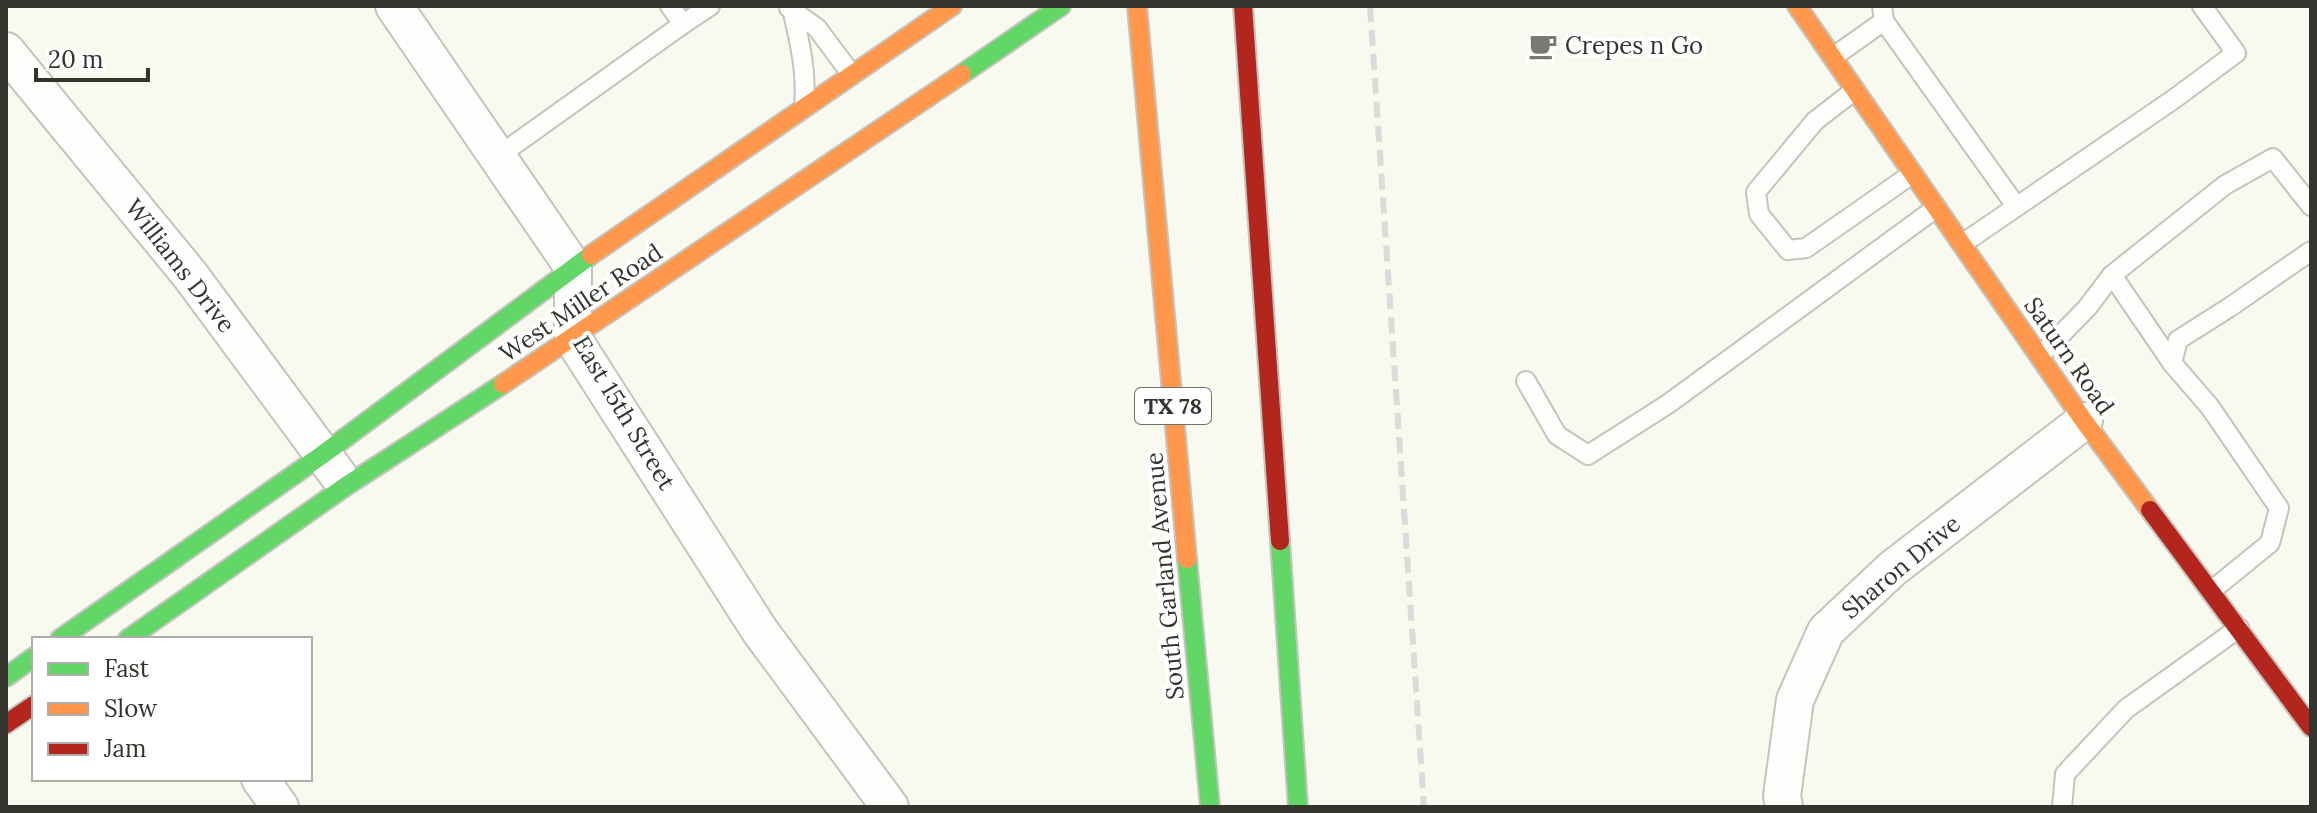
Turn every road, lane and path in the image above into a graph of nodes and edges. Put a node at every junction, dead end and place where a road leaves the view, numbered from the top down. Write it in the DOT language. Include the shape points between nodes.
graph roads {
  1 [pos="394,6"];
  2 [pos="670,6"];
  3 [pos="710,6"];
  4 [pos="952,6"];
  5 [pos="1061,6"];
  6 [pos="1137,6"];
  7 [pos="1243,6"];
  8 [pos="1797,6"];
  9 [pos="2202,6"];
  10 [pos="790,9"];
  11 [pos="1883,13"];
  12 [pos="683,24"];
  13 [pos="6,51"];
  14 [pos="1832,58"];
  15 [pos="852,75"];
  16 [pos="1855,90"];
  17 [pos="803,109"];
  18 [pos="497,157"];
  19 [pos="1912,174"];
  20 [pos="2016,206"];
  21 [pos="2311,206"];
  22 [pos="1936,208"];
  23 [pos="1962,244"];
  24 [pos="2311,251"];
  25 [pos="573,267"];
  26 [pos="2112,275"];
  27 [pos="573,339"];
  28 [pos="2039,357"];
  29 [pos="2172,363"];
  30 [pos="1526,381"];
  31 [pos="2084,421"];
  32 [pos="322,455"];
  33 [pos="346,486"];
  34 [pos="2211,591"];
  35 [pos="127,592"];
  36 [pos="2239,628"];
  37 [pos="146,634"];
  38 [pos="63,637"];
  39 [pos="32,658"];
  40 [pos="6,677"];
  41 [pos="32,706"];
  42 [pos="6,724"];
  43 [pos="2311,727"];
  44 [pos="261,781"];
  45 [pos="280,807"];
  46 [pos="890,807"];
  47 [pos="1210,807"];
  48 [pos="1298,807"];
  49 [pos="1784,807"];
  50 [pos="2062,807"];
  1 -- 18 [label="street"];
  2 -- 12 [label="lane"];
  3 -- 12 [label="lane"];
  4 -- 15 [label="main road, West Miller Road"];
  5 -- 27 [label="main road, West Miller Road"];
  6 -- 47 [label="main road, South Garland Avenue / TX 78"];
  7 -- 48 [label="main road"];
  8 -- 14 [label="main road, Saturn Road"];
  9 -- 20 [label="lane" via="2236,53"];
  10 -- 15 [label="lane" via="817,28"];
  10 -- 17 [label="lane" via="806,83"];
  11 -- 14 [label="lane"];
  11 -- 20 [label="lane"];
  12 -- 18 [label="lane"];
  13 -- 32 [label="street, Williams Drive" via="190,275"];
  14 -- 16 [label="main road, Saturn Road"];
  15 -- 17 [label="main road, West Miller Road"];
  16 -- 19 [label="main road, Saturn Road"];
  16 -- 19 [label="lane" via="1815,121 1756,192 1759,214 1788,250 1806,248"];
  17 -- 25 [label="main road, West Miller Road"];
  18 -- 25 [label="street"];
  19 -- 22 [label="main road, Saturn Road"];
  20 -- 23 [label="lane"];
  21 -- 26 [label="lane" via="2273,158 2225,185"];
  22 -- 23 [label="main road, Saturn Road"];
  22 -- 30 [label="lane" via="1668,404 1588,455 1557,435"];
  23 -- 28 [label="main road, Saturn Road"];
  24 -- 29 [label="lane" via="2178,340"];
  25 -- 27 [label="street, East 15th Street"];
  25 -- 32 [label="main road, West Miller Road"];
  26 -- 28 [label="lane"];
  26 -- 29 [label="lane"];
  27 -- 33 [label="main road, West Miller Road"];
  27 -- 46 [label="street, East 15th Street" via="760,631"];
  28 -- 31 [label="main road, Saturn Road"];
  29 -- 34 [label="lane" via="2210,407 2279,508 2270,543"];
  31 -- 34 [label="main road, Saturn Road"];
  31 -- 49 [label="street, Sharon Drive" via="1892,569 1826,631 1795,700"];
  32 -- 33 [label="street, Williams Drive"];
  32 -- 35 [label="main road, West Miller Road"];
  33 -- 37 [label="main road, West Miller Road"];
  34 -- 36 [label="main road, Saturn Road"];
  35 -- 37 [label="street"];
  35 -- 38 [label="main road, West Miller Road"];
  36 -- 43 [label="main road, Saturn Road"];
  36 -- 50 [label="lane" via="2126,709 2065,774"];
  39 -- 40 [label="main road"];
  41 -- 42 [label="main road"];
  44 -- 45 [label="street"];
}
